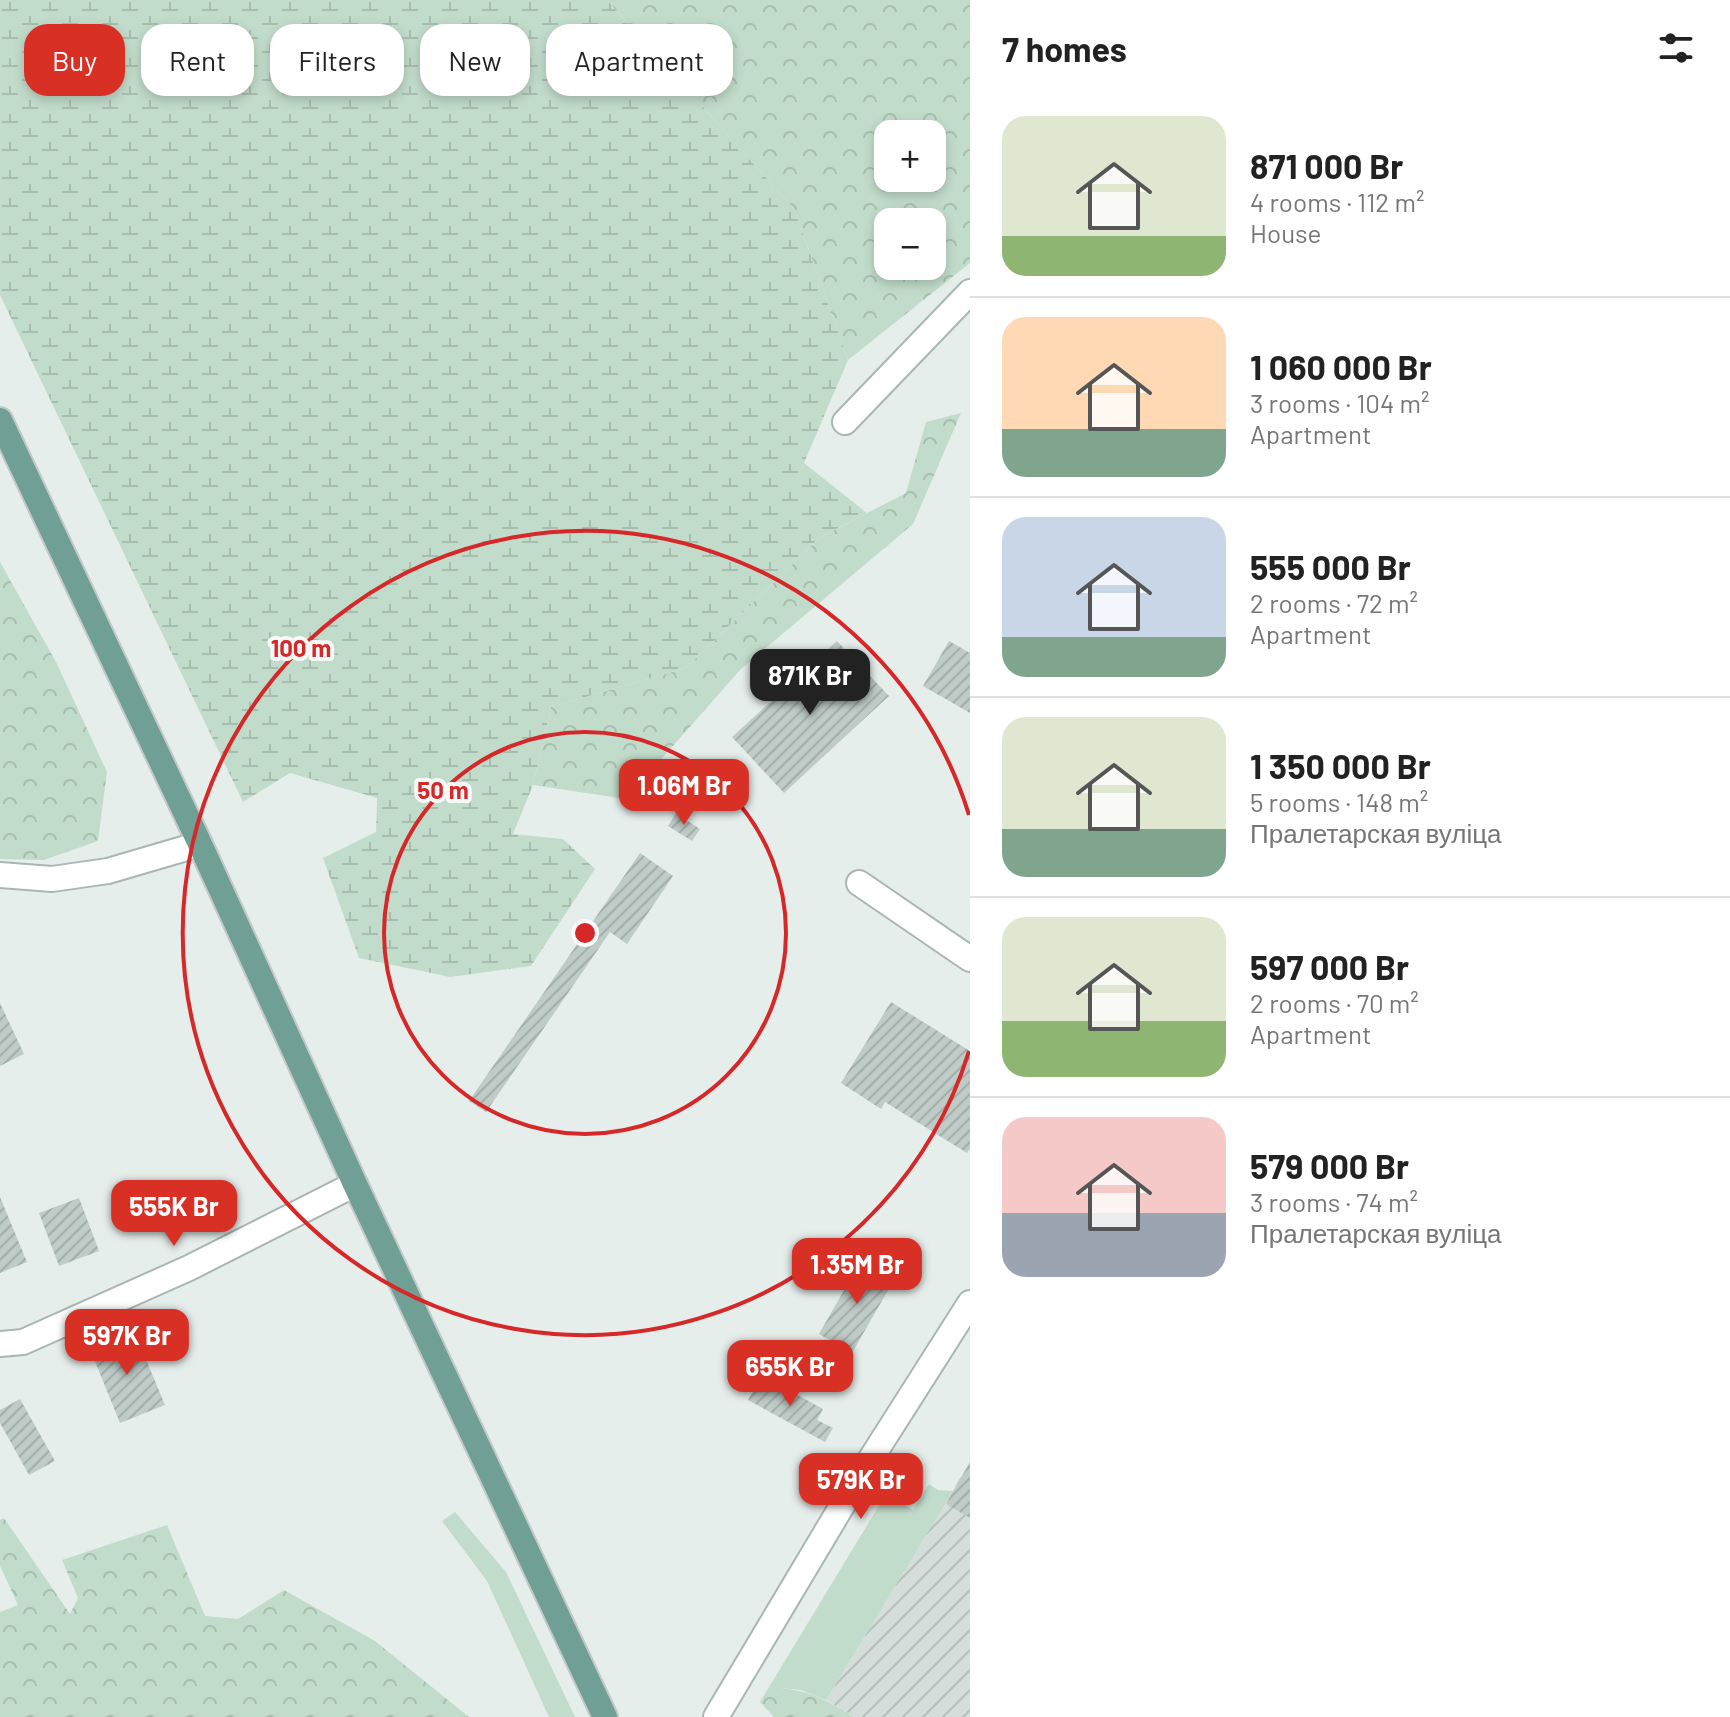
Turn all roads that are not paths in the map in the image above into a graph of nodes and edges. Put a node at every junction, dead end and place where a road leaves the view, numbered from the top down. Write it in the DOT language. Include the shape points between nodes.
graph roads {
  1 [pos="970,292"];
  2 [pos="0,420"];
  3 [pos="845,422"];
  4 [pos="200,844"];
  5 [pos="0,875"];
  6 [pos="859,883"];
  7 [pos="970,959"];
  8 [pos="355,1184"];
  9 [pos="970,1303"];
  10 [pos="0,1344"];
  11 [pos="605,1717"];
  12 [pos="716,1717"];
  1 -- 3 [label="street"];
  2 -- 4 [label="main road"];
  4 -- 5 [label="street" via="108,871 52,879"];
  4 -- 8 [label="main road"];
  6 -- 7 [label="street"];
  8 -- 10 [label="street" via="189,1268 23,1342"];
  8 -- 11 [label="main road"];
  9 -- 12 [label="street"];
}
